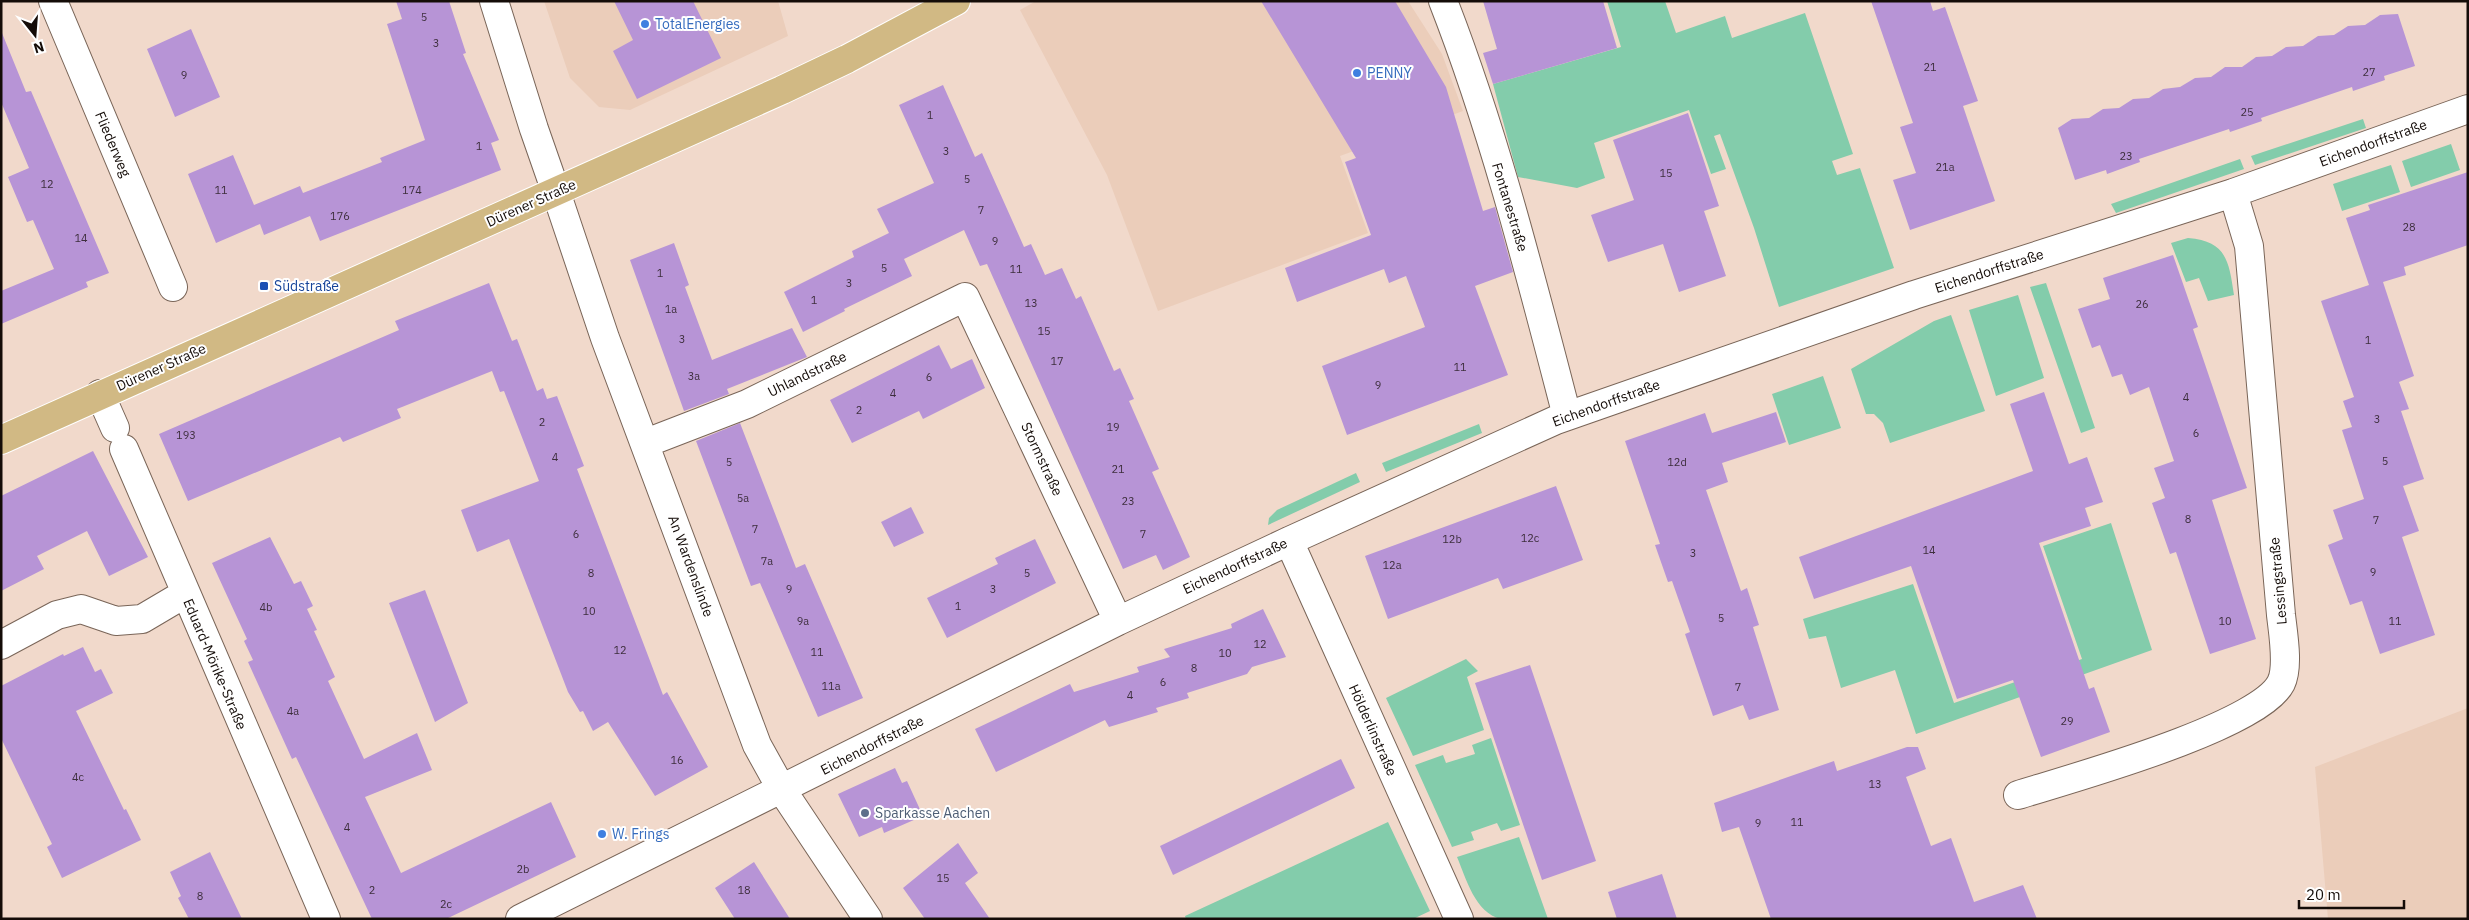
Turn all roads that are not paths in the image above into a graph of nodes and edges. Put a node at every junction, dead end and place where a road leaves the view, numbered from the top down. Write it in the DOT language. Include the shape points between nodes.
graph roads {
  1 [pos="53,1"];
  2 [pos="494,1"];
  3 [pos="956,1"];
  4 [pos="1443,1"];
  5 [pos="2468,109"];
  6 [pos="556,192"];
  7 [pos="2233,193"];
  8 [pos="173,287"];
  9 [pos="965,297"];
  10 [pos="100,394"];
  11 [pos="1567,416"];
  12 [pos="1,440"];
  13 [pos="646,443"];
  14 [pos="1289,541"];
  15 [pos="186,593"];
  16 [pos="1118,621"];
  17 [pos="1,645"];
  18 [pos="782,790"];
  19 [pos="2018,795"];
  20 [pos="326,919"];
  21 [pos="520,919"];
  22 [pos="868,919"];
  23 [pos="1459,919"];
  1 -- 8 [label="street, Fliederweg"];
  2 -- 6 [label="street"];
  3 -- 6 [label="main road, Dürener Straße" via="809,78"];
  4 -- 11 [label="street, Fontanestraße" via="1530,271"];
  5 -- 7 [label="street, Eichendorffstraße"];
  6 -- 10 [label="main road, Dürener Straße"];
  6 -- 13 [label="street, An Wardenslinde" via="605,338"];
  7 -- 11 [label="street, Eichendorffstraße" via="1914,295"];
  7 -- 19 [label="street, Lessingstraße" via="2249,246 2281,615 2284,670 2280,683 2253,708 2212,730"];
  9 -- 13 [label="street, Uhlandstraße" via="747,404"];
  9 -- 16 [label="street, Stormstraße"];
  10 -- 12 [label="main road, Dürener Straße"];
  10 -- 15 [label="street, Dürener Straße"];
  11 -- 14 [label="street, Eichendorffstraße"];
  13 -- 18 [label="street, An Wardenslinde" via="757,745"];
  14 -- 16 [label="street, Eichendorffstraße"];
  14 -- 23 [label="street, Hölderlinstraße"];
  15 -- 17 [label="street, Eduard-Mörike-Straße" via="142,619 116,621 81,609 57,616"];
  15 -- 20 [label="street, Eduard-Mörike-Straße"];
  16 -- 18 [label="street, Eichendorffstraße"];
  18 -- 21 [label="street"];
  18 -- 22 [label="street, An Wardenslinde"];
}
